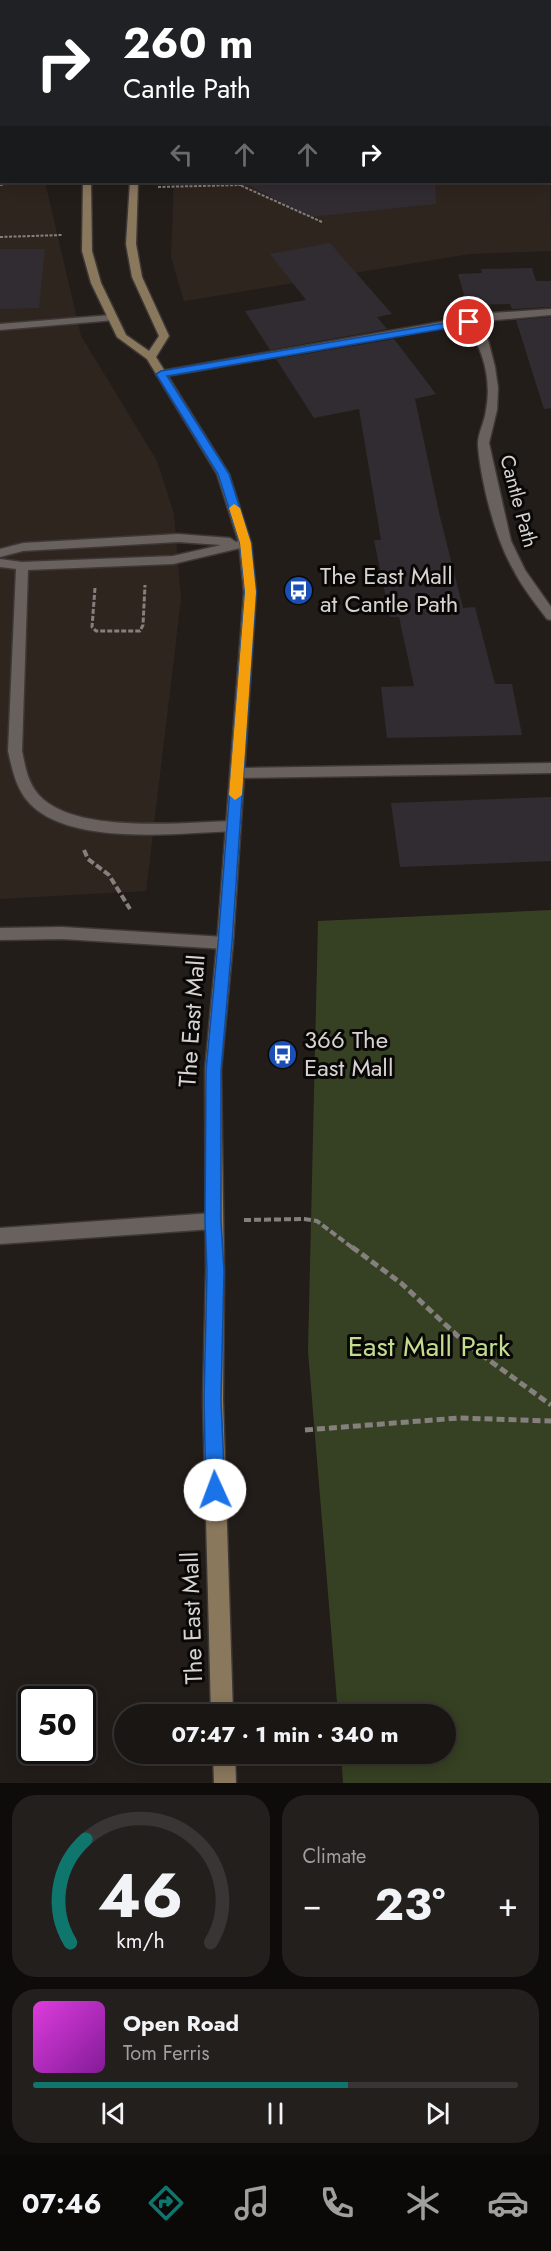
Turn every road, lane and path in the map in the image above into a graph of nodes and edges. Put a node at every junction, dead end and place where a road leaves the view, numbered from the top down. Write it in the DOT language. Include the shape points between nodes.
graph roads {
  1 [pos="87,183"];
  2 [pos="235,183"];
  3 [pos="134,185"];
  4 [pos="242,186"];
  5 [pos="322,222"];
  6 [pos="86,235"];
  7 [pos="0,237"];
  8 [pos="551,312"];
  9 [pos="111,318"];
  10 [pos="469,322"];
  11 [pos="0,327"];
  12 [pos="152,357"];
  13 [pos="161,374"];
  14 [pos="245,543"];
  15 [pos="0,553"];
  16 [pos="0,563"];
  17 [pos="22,566"];
  18 [pos="146,585"];
  19 [pos="95,587"];
  20 [pos="551,616"];
  21 [pos="551,768"];
  22 [pos="237,773"];
  23 [pos="73,822"];
  24 [pos="234,826"];
  25 [pos="0,934"];
  26 [pos="142,938"];
  27 [pos="225,943"];
  28 [pos="213,1221"];
  29 [pos="0,1236"];
  30 [pos="551,1405"];
  31 [pos="551,1421"];
  32 [pos="305,1430"];
  33 [pos="222,1704"];
  34 [pos="224,1764"];
  35 [pos="225,1783"];
  1 -- 6 [label="main road, The East Mall"];
  2 -- 4 [label="path"];
  3 -- 4 [label="path"];
  3 -- 12 [label="main road" via="131,244 137,278 164,336"];
  4 -- 5 [label="path"];
  6 -- 7 [label="path"];
  6 -- 9 [label="main road, The East Mall" via="96,283"];
  8 -- 10 [label="street" via="492,316"];
  9 -- 11 [label="street"];
  9 -- 12 [label="main road, The East Mall" via="122,337"];
  10 -- 13 [label="street"];
  10 -- 20 [label="street, Cantle Path" via="483,340 490,366 492,410 483,443 506,541 519,570"];
  12 -- 13 [label="main road, The East Mall"];
  13 -- 14 [label="main road, The East Mall" via="223,474"];
  14 -- 15 [label="street" via="178,538 23,547"];
  14 -- 17 [label="street" via="173,560"];
  14 -- 22 [label="main road, The East Mall" via="250,592"];
  16 -- 17 [label="street"];
  17 -- 23 [label="street" via="17,771 25,789 40,805"];
  18 -- 19 [label="path" via="140,631 96,631 92,627"];
  21 -- 22 [label="street"];
  22 -- 24 [label="main road, The East Mall"];
  23 -- 24 [label="street" via="115,828"];
  23 -- 26 [label="path" via="88,859 109,875"];
  24 -- 27 [label="main road, The East Mall"];
  25 -- 26 [label="street"];
  26 -- 27 [label="street"];
  27 -- 28 [label="main road, The East Mall" via="213,1070"];
  28 -- 29 [label="street"];
  28 -- 30 [label="path" via="317,1221 401,1283 464,1342"];
  28 -- 33 [label="main road, The East Mall" via="213,1400"];
  31 -- 32 [label="path" via="459,1418"];
  34 -- 35 [label="main road"];
}
